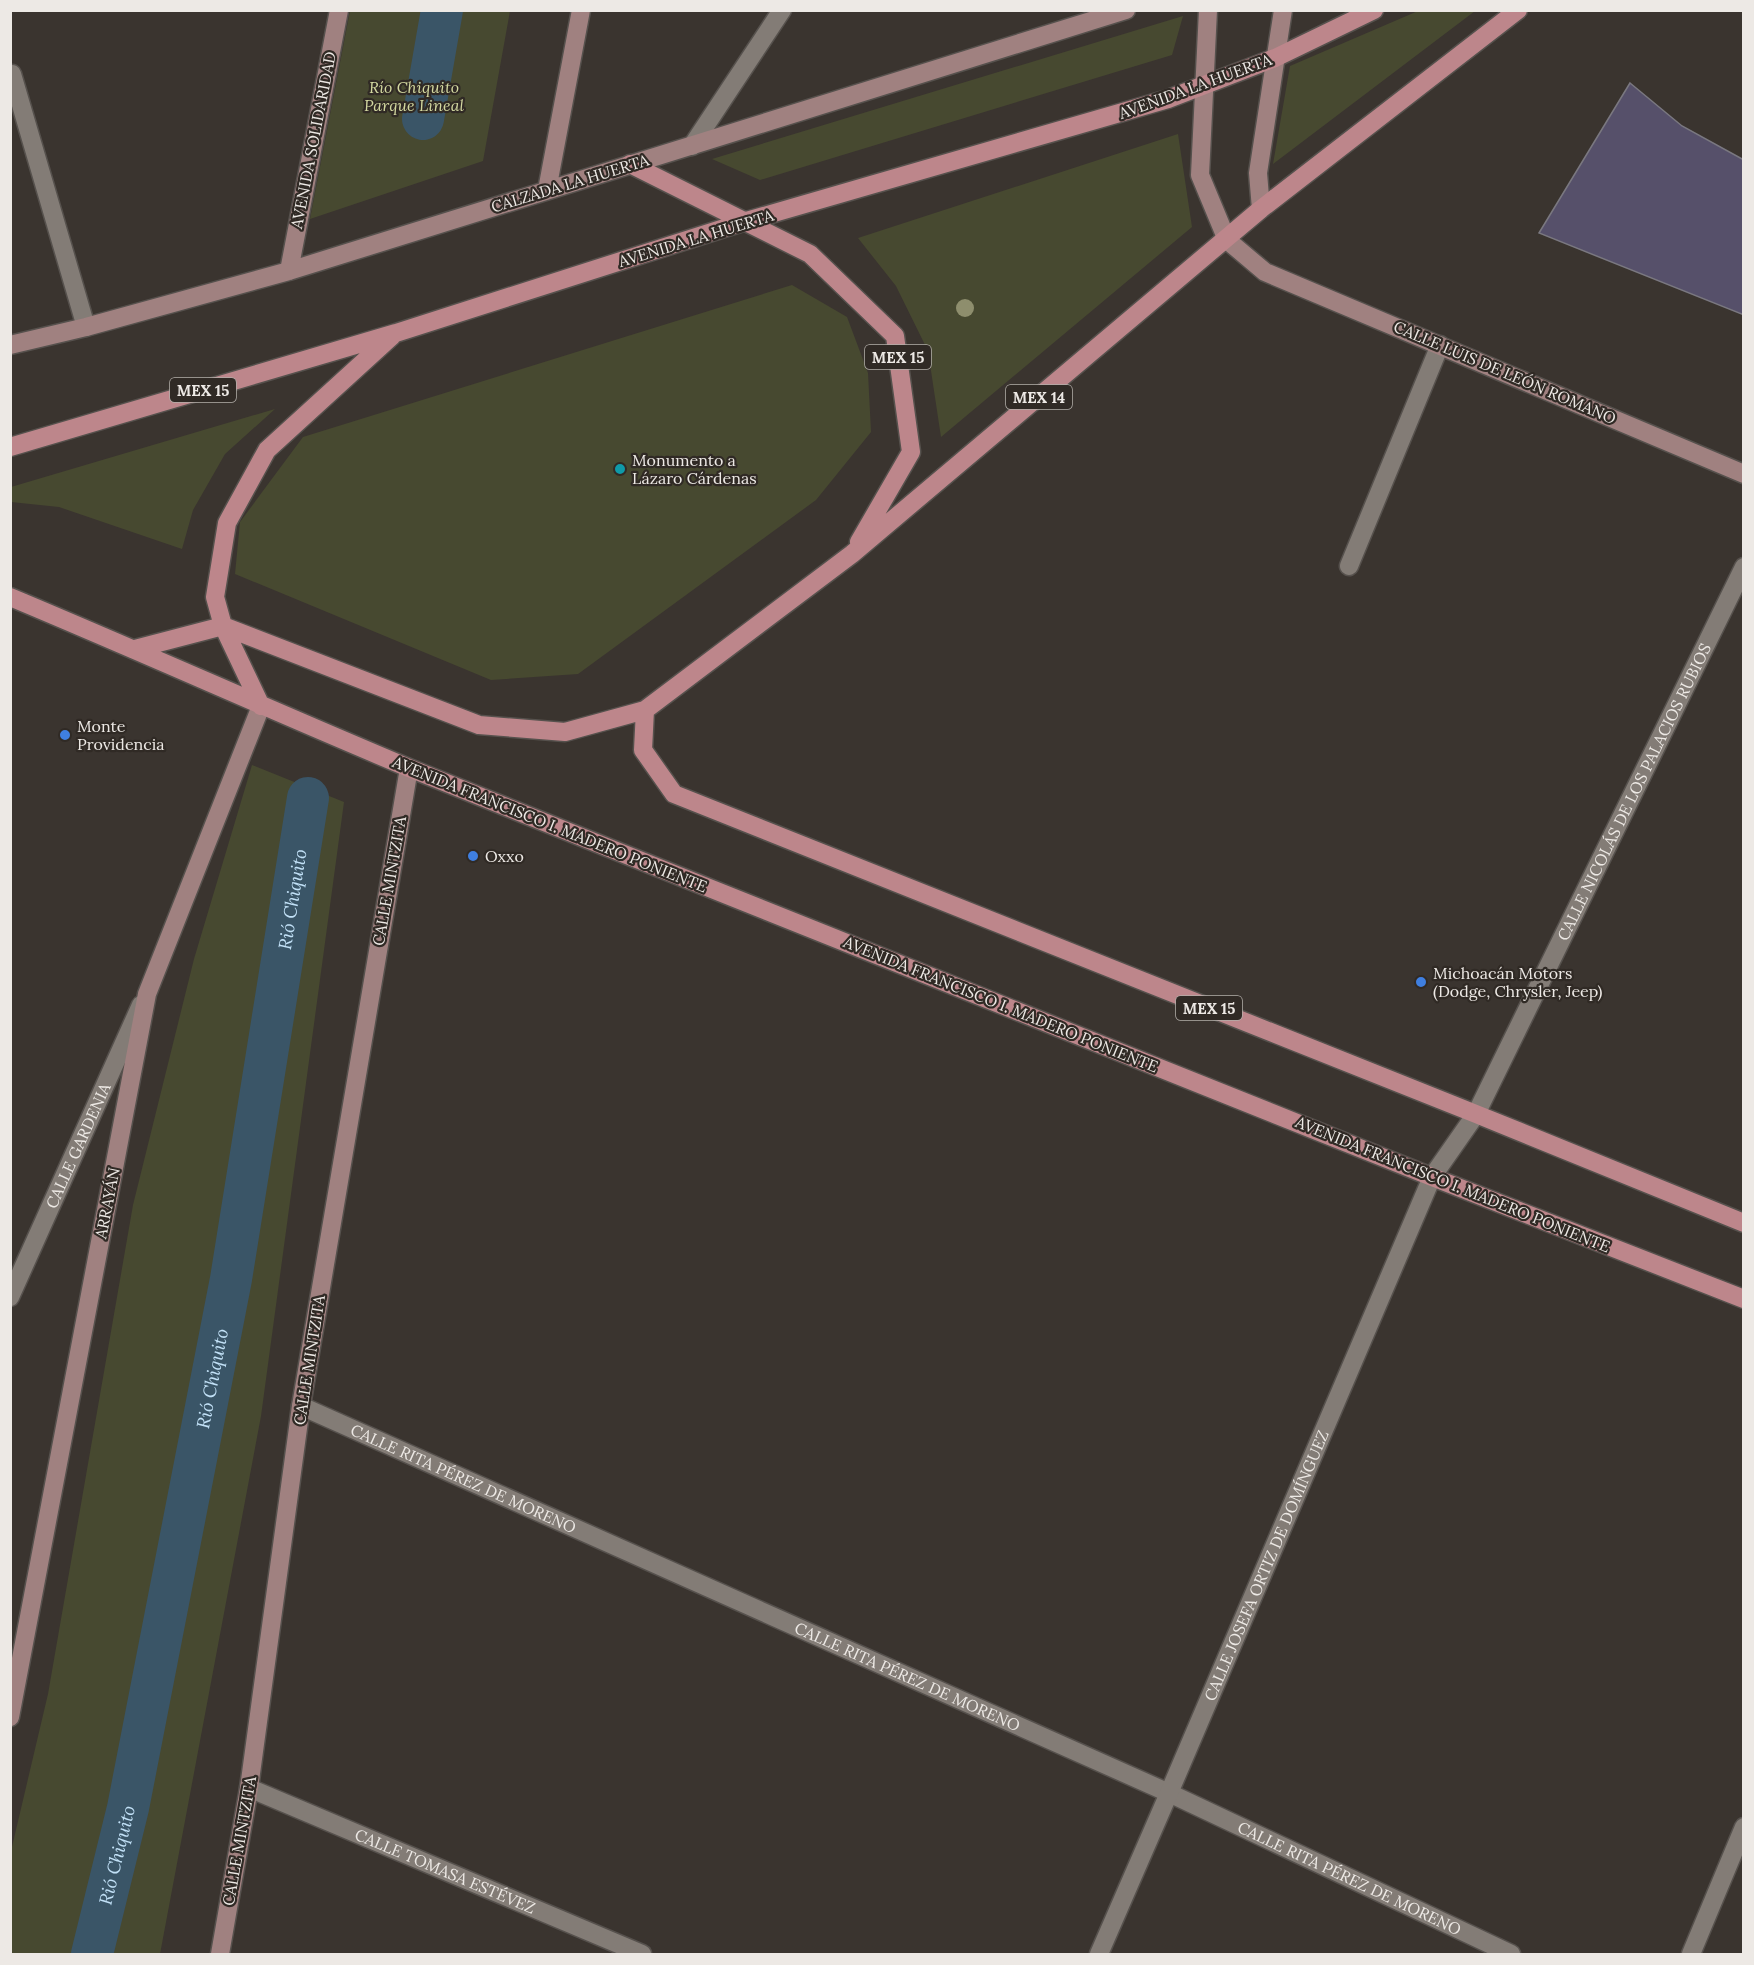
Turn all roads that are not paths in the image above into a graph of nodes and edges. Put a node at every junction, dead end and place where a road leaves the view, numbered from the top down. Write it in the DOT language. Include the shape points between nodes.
graph roads {
  1 [pos="339,10"];
  2 [pos="581,10"];
  3 [pos="782,10"];
  4 [pos="1126,10"];
  5 [pos="1208,10"];
  6 [pos="1283,10"];
  7 [pos="1374,10"];
  8 [pos="1518,10"];
  9 [pos="1275,58"];
  10 [pos="12,74"];
  11 [pos="1204,86"];
  12 [pos="692,146"];
  13 [pos="630,164"];
  14 [pos="548,190"];
  15 [pos="1261,209"];
  16 [pos="743,222"];
  17 [pos="1227,240"];
  18 [pos="289,271"];
  19 [pos="86,327"];
  20 [pos="396,333"];
  21 [pos="10,345"];
  22 [pos="1440,345"];
  23 [pos="10,447"];
  24 [pos="1743,474"];
  25 [pos="852,554"];
  26 [pos="1349,566"];
  27 [pos="1743,567"];
  28 [pos="10,597"];
  29 [pos="223,626"];
  30 [pos="135,649"];
  31 [pos="261,706"];
  32 [pos="645,710"];
  33 [pos="409,768"];
  34 [pos="147,994"];
  35 [pos="1476,1114"];
  36 [pos="1432,1177"];
  37 [pos="1743,1223"];
  38 [pos="10,1297"];
  39 [pos="1743,1299"];
  40 [pos="301,1406"];
  41 [pos="10,1717"];
  42 [pos="249,1788"];
  43 [pos="1169,1793"];
  44 [pos="1743,1827"];
  45 [pos="220,1954"];
  46 [pos="642,1954"];
  47 [pos="1099,1954"];
  48 [pos="1511,1954"];
  49 [pos="1691,1954"];
  1 -- 18 [label="street, AVENIDA SOLIDARIDAD"];
  2 -- 14 [label="street"];
  3 -- 12 [label="street"];
  4 -- 12 [label="street, CALZADA LA HUERTA"];
  5 -- 11 [label="street"];
  6 -- 9 [label="street"];
  7 -- 9 [label="main road, AVENIDA LA HUERTA"];
  8 -- 15 [label="main road, MEX 14"];
  9 -- 11 [label="main road, AVENIDA LA HUERTA"];
  9 -- 15 [label="street" via="1258,173"];
  10 -- 19 [label="street"];
  11 -- 16 [label="main road, AVENIDA LA HUERTA"];
  11 -- 17 [label="street" via="1200,175"];
  12 -- 13 [label="street, CALZADA LA HUERTA"];
  13 -- 14 [label="street, CALZADA LA HUERTA"];
  13 -- 16 [label="main road"];
  14 -- 18 [label="street, CALZADA LA HUERTA"];
  15 -- 17 [label="main road, MEX 14"];
  16 -- 20 [label="main road, AVENIDA LA HUERTA / MEX 15"];
  16 -- 25 [label="main road, MEX 15" via="810,254 895,336 911,452"];
  17 -- 22 [label="street, CALLE LUIS DE LEÓN ROMANO" via="1265,272"];
  17 -- 25 [label="main road, MEX 14"];
  18 -- 19 [label="street, CALZADA LA HUERTA"];
  19 -- 21 [label="street, CALZADA LA HUERTA"];
  20 -- 23 [label="main road, AVENIDA LA HUERTA / MEX 15"];
  20 -- 29 [label="main road" via="267,450 228,523 215,597"];
  22 -- 24 [label="street, CALLE LUIS DE LEÓN ROMANO"];
  22 -- 26 [label="street"];
  25 -- 32 [label="main road, MEX 14"];
  27 -- 35 [label="street, CALLE NICOLÁS DE LOS PALACIOS RUBIOS"];
  28 -- 30 [label="main road, AVENIDA FRANCISCO I. MADERO PONIENTE"];
  29 -- 30 [label="main road"];
  29 -- 31 [label="main road"];
  29 -- 32 [label="main road" via="479,725 565,732"];
  30 -- 31 [label="main road, AVENIDA FRANCISCO I. MADERO PONIENTE"];
  31 -- 33 [label="main road, AVENIDA FRANCISCO I. MADERO PONIENTE"];
  31 -- 34 [label="street, ARRAYÁN"];
  32 -- 35 [label="main road, MEX 15" via="643,750 674,794"];
  33 -- 36 [label="main road, AVENIDA FRANCISCO I. MADERO PONIENTE"];
  33 -- 40 [label="street, CALLE MINTZITA"];
  34 -- 38 [label="street, CALLE GARDENIA"];
  34 -- 41 [label="street, ARRAYÁN"];
  35 -- 36 [label="street, CALLE NICOLÁS DE LOS PALACIOS RUBIOS"];
  35 -- 37 [label="main road, MEX 15"];
  36 -- 39 [label="main road, AVENIDA FRANCISCO I. MADERO PONIENTE"];
  36 -- 43 [label="street, CALLE JOSEFA ORTIZ DE DOMÍNGUEZ"];
  40 -- 42 [label="street, CALLE MINTZITA"];
  40 -- 43 [label="street, CALLE RITA PÉREZ DE MORENO"];
  42 -- 45 [label="street, CALLE MINTZITA"];
  42 -- 46 [label="street, CALLE TOMASA ESTÉVEZ"];
  43 -- 47 [label="street, CALLE JOSEFA ORTIZ DE DOMÍNGUEZ"];
  43 -- 48 [label="street, CALLE RITA PÉREZ DE MORENO"];
  44 -- 49 [label="street"];
}
